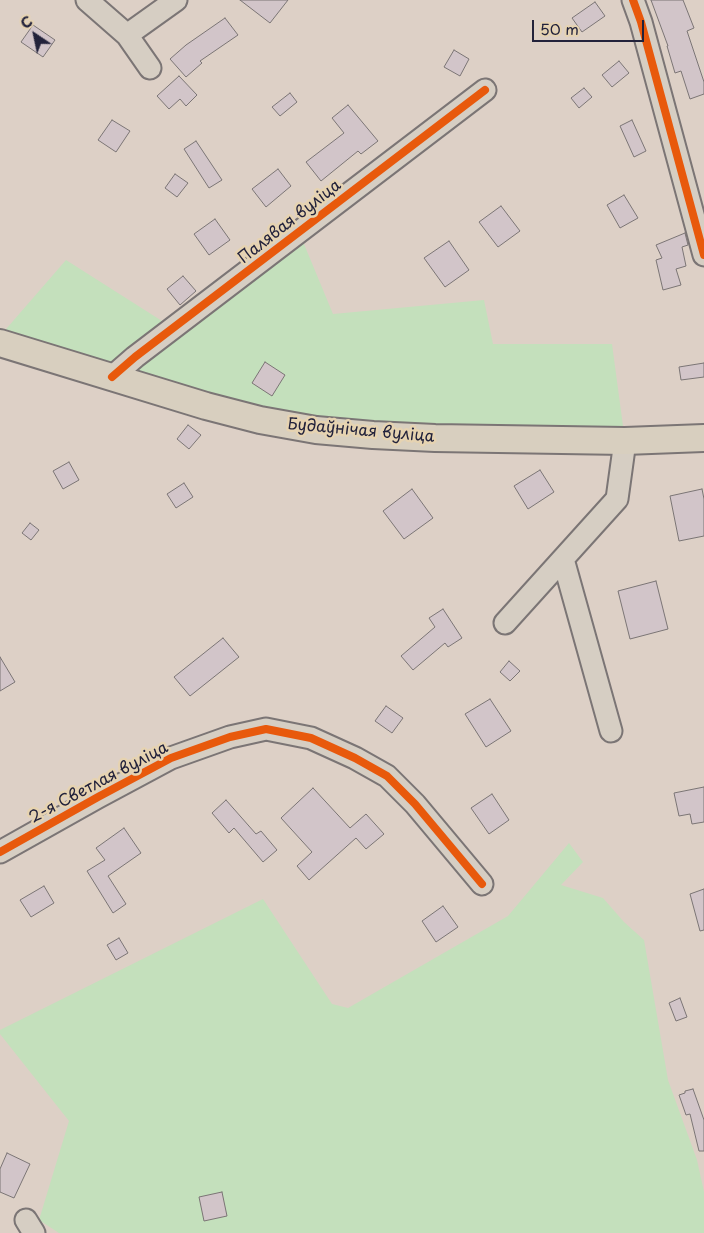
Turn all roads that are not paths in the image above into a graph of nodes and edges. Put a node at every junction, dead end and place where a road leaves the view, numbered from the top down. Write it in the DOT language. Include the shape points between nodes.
graph roads {
  1 [pos="87,0"];
  2 [pos="176,0"];
  3 [pos="633,0"];
  4 [pos="127,35"];
  5 [pos="150,68"];
  6 [pos="485,90"];
  7 [pos="704,254"];
  8 [pos="0,342"];
  9 [pos="112,377"];
  10 [pos="704,438"];
  11 [pos="624,441"];
  12 [pos="563,559"];
  13 [pos="505,624"];
  14 [pos="610,730"];
  15 [pos="0,852"];
  16 [pos="482,884"];
  1 -- 4 [label="street"];
  2 -- 4 [label="street"];
  3 -- 7 [label="street"];
  4 -- 5 [label="street"];
  6 -- 9 [label="street, Палявая вуліца"];
  8 -- 9 [label="main road, Будаўнічая вуліца"];
  9 -- 11 [label="main road, Будаўнічая вуліца" via="206,406 316,430 435,438"];
  10 -- 11 [label="main road, Будаўнічая вуліца"];
  11 -- 12 [label="street" via="617,500"];
  12 -- 13 [label="street"];
  12 -- 14 [label="street"];
  15 -- 16 [label="street, 2-я Светлая вуліца" via="170,758 230,737 266,729 310,738 387,776 415,804"];
}
